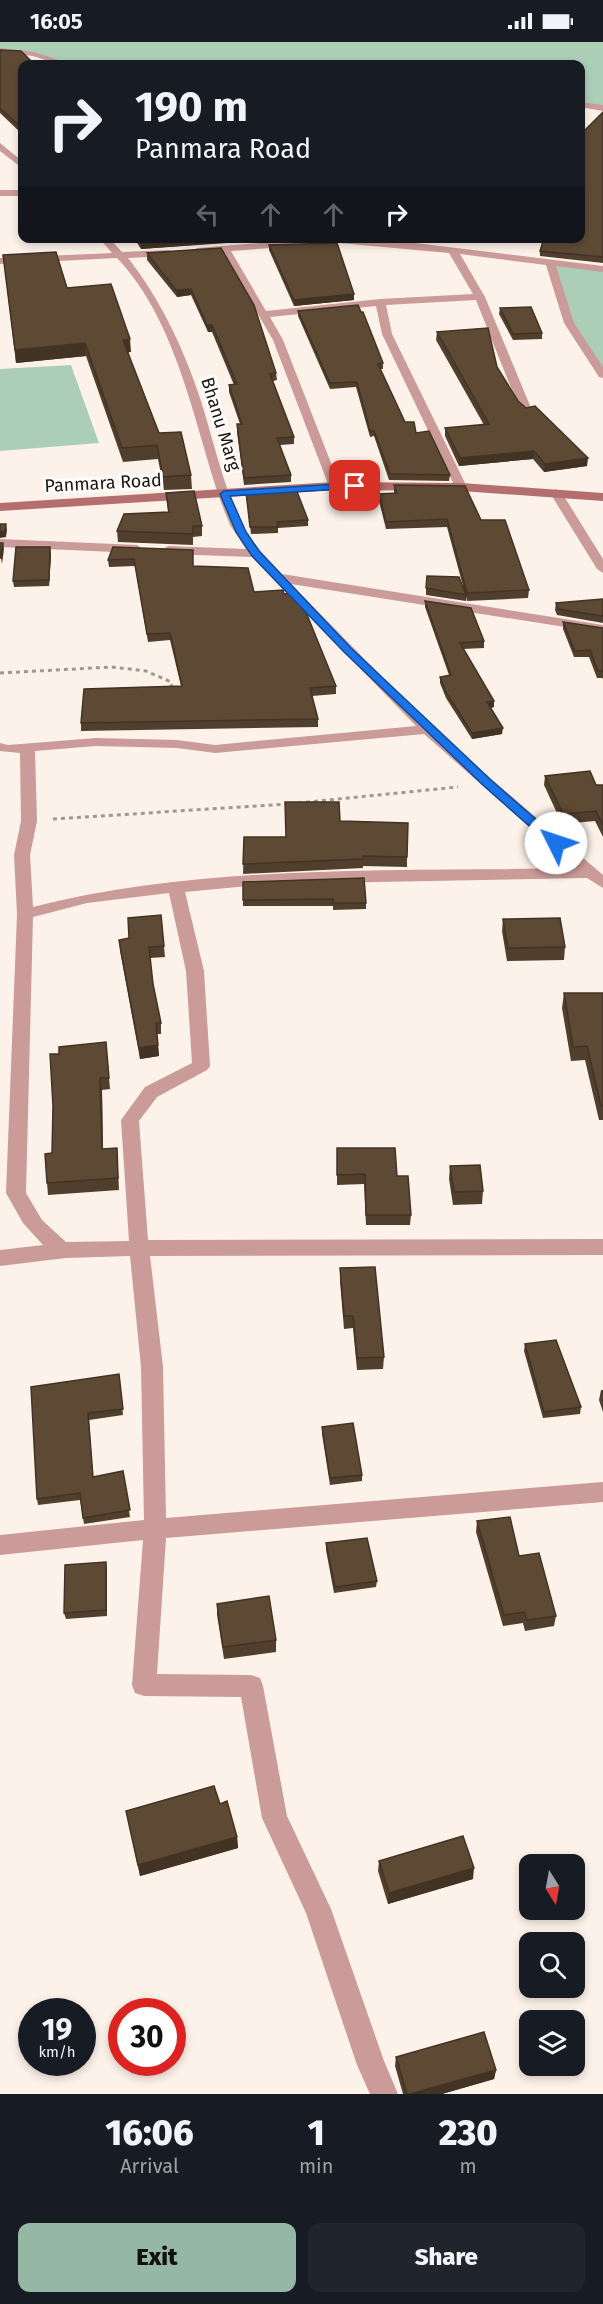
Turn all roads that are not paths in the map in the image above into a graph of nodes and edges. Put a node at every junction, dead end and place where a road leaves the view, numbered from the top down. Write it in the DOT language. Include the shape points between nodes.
graph roads {
  1 [pos="0,50"];
  2 [pos="52,60"];
  3 [pos="585,105"];
  4 [pos="603,108"];
  5 [pos="0,146"];
  6 [pos="4,153"];
  7 [pos="18,162"];
  8 [pos="0,193"];
  9 [pos="18,193"];
  10 [pos="109,243"];
  11 [pos="236,243"];
  12 [pos="296,243"];
  13 [pos="411,243"];
  14 [pos="241,248"];
  15 [pos="225,249"];
  16 [pos="452,250"];
  17 [pos="191,251"];
  18 [pos="180,252"];
  19 [pos="123,256"];
  20 [pos="0,261"];
  21 [pos="550,263"];
  22 [pos="603,269"];
  23 [pos="480,297"];
  24 [pos="380,302"];
  25 [pos="264,314"];
  26 [pos="603,375"];
  27 [pos="525,408"];
  28 [pos="334,486"];
  29 [pos="461,487"];
  30 [pos="224,494"];
  31 [pos="556,494"];
  32 [pos="603,497"];
  33 [pos="0,507"];
  34 [pos="1,547"];
  35 [pos="256,554"];
  36 [pos="603,569"];
  37 [pos="280,578"];
  38 [pos="603,629"];
  39 [pos="429,729"];
  40 [pos="0,747"];
  41 [pos="27,748"];
  42 [pos="597,878"];
  43 [pos="176,886"];
  44 [pos="25,914"];
  45 [pos="603,1247"];
  46 [pos="139,1248"];
  47 [pos="62,1250"];
  48 [pos="0,1258"];
  49 [pos="603,1492"];
  50 [pos="155,1529"];
  51 [pos="0,1545"];
  52 [pos="384,2094"];
  1 -- 2 [label="street"];
  3 -- 4 [label="street"];
  5 -- 6 [label="street"];
  6 -- 7 [label="street"];
  8 -- 9 [label="street"];
  10 -- 19 [label="street, Bhanu Marg"];
  11 -- 14 [label="street"];
  12 -- 14 [label="street"];
  13 -- 16 [label="street"];
  14 -- 15 [label="street"];
  15 -- 17 [label="street"];
  15 -- 25 [label="street"];
  16 -- 21 [label="street" via="497,251"];
  16 -- 23 [label="street"];
  18 -- 19 [label="street"];
  19 -- 20 [label="street"];
  19 -- 30 [label="street, Bhanu Marg" via="159,309 185,369"];
  21 -- 22 [label="street"];
  21 -- 26 [label="street" via="568,323"];
  23 -- 24 [label="street"];
  23 -- 27 [label="street"];
  24 -- 25 [label="street"];
  24 -- 29 [label="street" via="387,334"];
  25 -- 28 [label="street"];
  28 -- 29 [label="street, Panmara Road"];
  28 -- 30 [label="street, Panmara Road"];
  29 -- 31 [label="street, Panmara Road"];
  30 -- 33 [label="street, Panmara Road"];
  30 -- 35 [label="street, Bhanu Marg"];
  31 -- 32 [label="street, Panmara Road"];
  31 -- 36 [label="street"];
  34 -- 35 [label="street"];
  35 -- 37 [label="street, Bhanu Marg"];
  37 -- 38 [label="street"];
  37 -- 39 [label="street, Bhanu Marg"];
  39 -- 41 [label="street" via="215,749 96,742"];
  39 -- 42 [label="street, Bhanu Marg"];
  40 -- 41 [label="street"];
  41 -- 44 [label="street" via="28,821 22,855"];
  42 -- 43 [label="street" via="270,879"];
  43 -- 44 [label="street" via="87,898"];
  43 -- 46 [label="street" via="195,971 201,1066 151,1092 130,1120"];
  44 -- 47 [label="street" via="16,1193 41,1234"];
  45 -- 46 [label="street"];
  46 -- 47 [label="street"];
  46 -- 50 [label="street" via="152,1367"];
  47 -- 48 [label="street"];
  49 -- 50 [label="street"];
  50 -- 51 [label="street"];
  50 -- 52 [label="street" via="144,1684 251,1686 275,1818 318,1910"];
}
